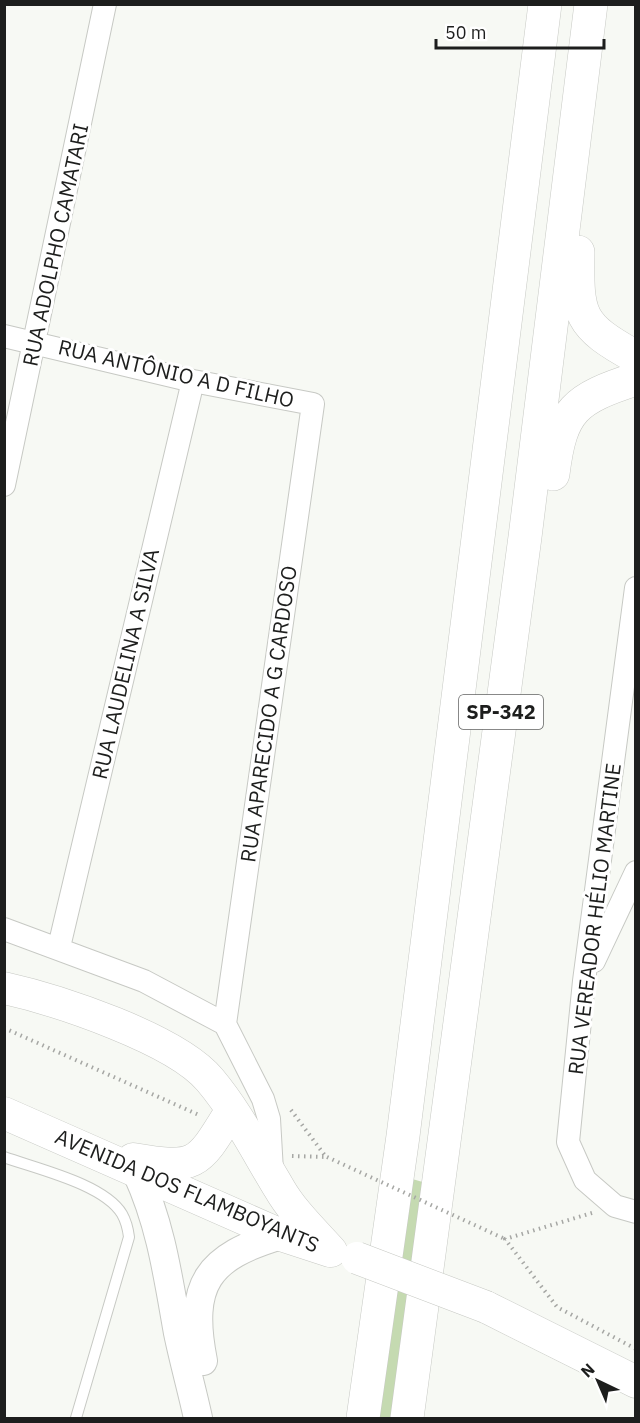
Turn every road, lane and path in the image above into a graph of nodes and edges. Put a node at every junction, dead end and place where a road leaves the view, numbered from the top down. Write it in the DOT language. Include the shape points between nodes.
graph roads {
  1 [pos="105,4"];
  2 [pos="545,4"];
  3 [pos="591,4"];
  4 [pos="580,81"];
  5 [pos="4,336"];
  6 [pos="36,342"];
  7 [pos="636,357"];
  8 [pos="636,379"];
  9 [pos="193,381"];
  10 [pos="313,404"];
  11 [pos="4,485"];
  12 [pos="636,588"];
  13 [pos="629,708"];
  14 [pos="483,844"];
  15 [pos="636,872"];
  16 [pos="4,929"];
  17 [pos="59,947"];
  18 [pos="585,981"];
  19 [pos="19,991"];
  20 [pos="4,1006"];
  21 [pos="225,1024"];
  22 [pos="4,1028"];
  23 [pos="4,1113"];
  24 [pos="228,1117"];
  25 [pos="88,1150"];
  26 [pos="4,1157"];
  27 [pos="271,1163"];
  28 [pos="137,1173"];
  29 [pos="625,1209"];
  30 [pos="281,1235"];
  31 [pos="505,1239"];
  32 [pos="344,1254"];
  33 [pos="188,1331"];
  34 [pos="636,1349"];
  35 [pos="636,1382"];
  36 [pos="76,1419"];
  37 [pos="198,1419"];
  38 [pos="214,1419"];
  39 [pos="363,1419"];
  40 [pos="406,1419"];
  1 -- 6 [label="street, RUA ADOLPHO CAMATARI"];
  2 -- 39 [label="highway, SP-342" via="403,1136"];
  3 -- 4 [label="highway, SP-342"];
  4 -- 7 [label="highway" via="577,294 582,314 591,327 602,338"];
  4 -- 14 [label="highway, SP-342"];
  5 -- 6 [label="street, RUA ANTÔNIO A D FILHO"];
  6 -- 9 [label="street, RUA ANTÔNIO A D FILHO"];
  6 -- 11 [label="street, RUA ADOLPHO CAMATARI"];
  8 -- 14 [label="highway" via="598,391 584,400 563,426 557,445 531,651"];
  9 -- 10 [label="street, RUA ANTÔNIO A D FILHO"];
  9 -- 17 [label="street, RUA LAUDELINA A SILVA"];
  10 -- 21 [label="street, RUA APARECIDO A G CARDOSO"];
  12 -- 13 [label="street, RUA VEREADOR HÉLIO MARTINE"];
  13 -- 18 [label="street, RUA VEREADOR HÉLIO MARTINE"];
  14 -- 40 [label="highway, SP-342"];
  15 -- 18 [label="street"];
  16 -- 17 [label="street"];
  17 -- 21 [label="street" via="144,981"];
  18 -- 29 [label="street, RUA VEREADOR HÉLIO MARTINE" via="568,1142 585,1180"];
  19 -- 20 [label="main road"];
  19 -- 24 [label="main road, AVENIDA DOS FLAMBOYANTS" via="148,1037 186,1057 210,1080"];
  21 -- 27 [label="street" via="263,1099 269,1119"];
  22 -- 24 [label="path" via="183,1110"];
  23 -- 25 [label="main road, AVENIDA DOS FLAMBOYANTS"];
  24 -- 25 [label="main road" via="208,1150 194,1162 174,1166"];
  24 -- 27 [label="main road, AVENIDA DOS FLAMBOYANTS"];
  25 -- 28 [label="main road, AVENIDA DOS FLAMBOYANTS"];
  26 -- 36 [label="lane" via="97,1191 122,1212 126,1223 129,1237"];
  27 -- 31 [label="path, bridge" via="282,1155 327,1157"];
  27 -- 32 [label="main road, AVENIDA DOS FLAMBOYANTS" via="294,1209"];
  28 -- 30 [label="main road, AVENIDA DOS FLAMBOYANTS"];
  28 -- 33 [label="street" via="152,1204"];
  29 -- 31 [label="path"];
  30 -- 32 [label="main road, AVENIDA DOS FLAMBOYANTS"];
  30 -- 33 [label="street" via="246,1245 218,1264 208,1277"];
  31 -- 34 [label="path" via="557,1307"];
  32 -- 35 [label="main road, bridge" via="486,1307"];
  33 -- 37 [label="street"];
  33 -- 38 [label="street"];
}
